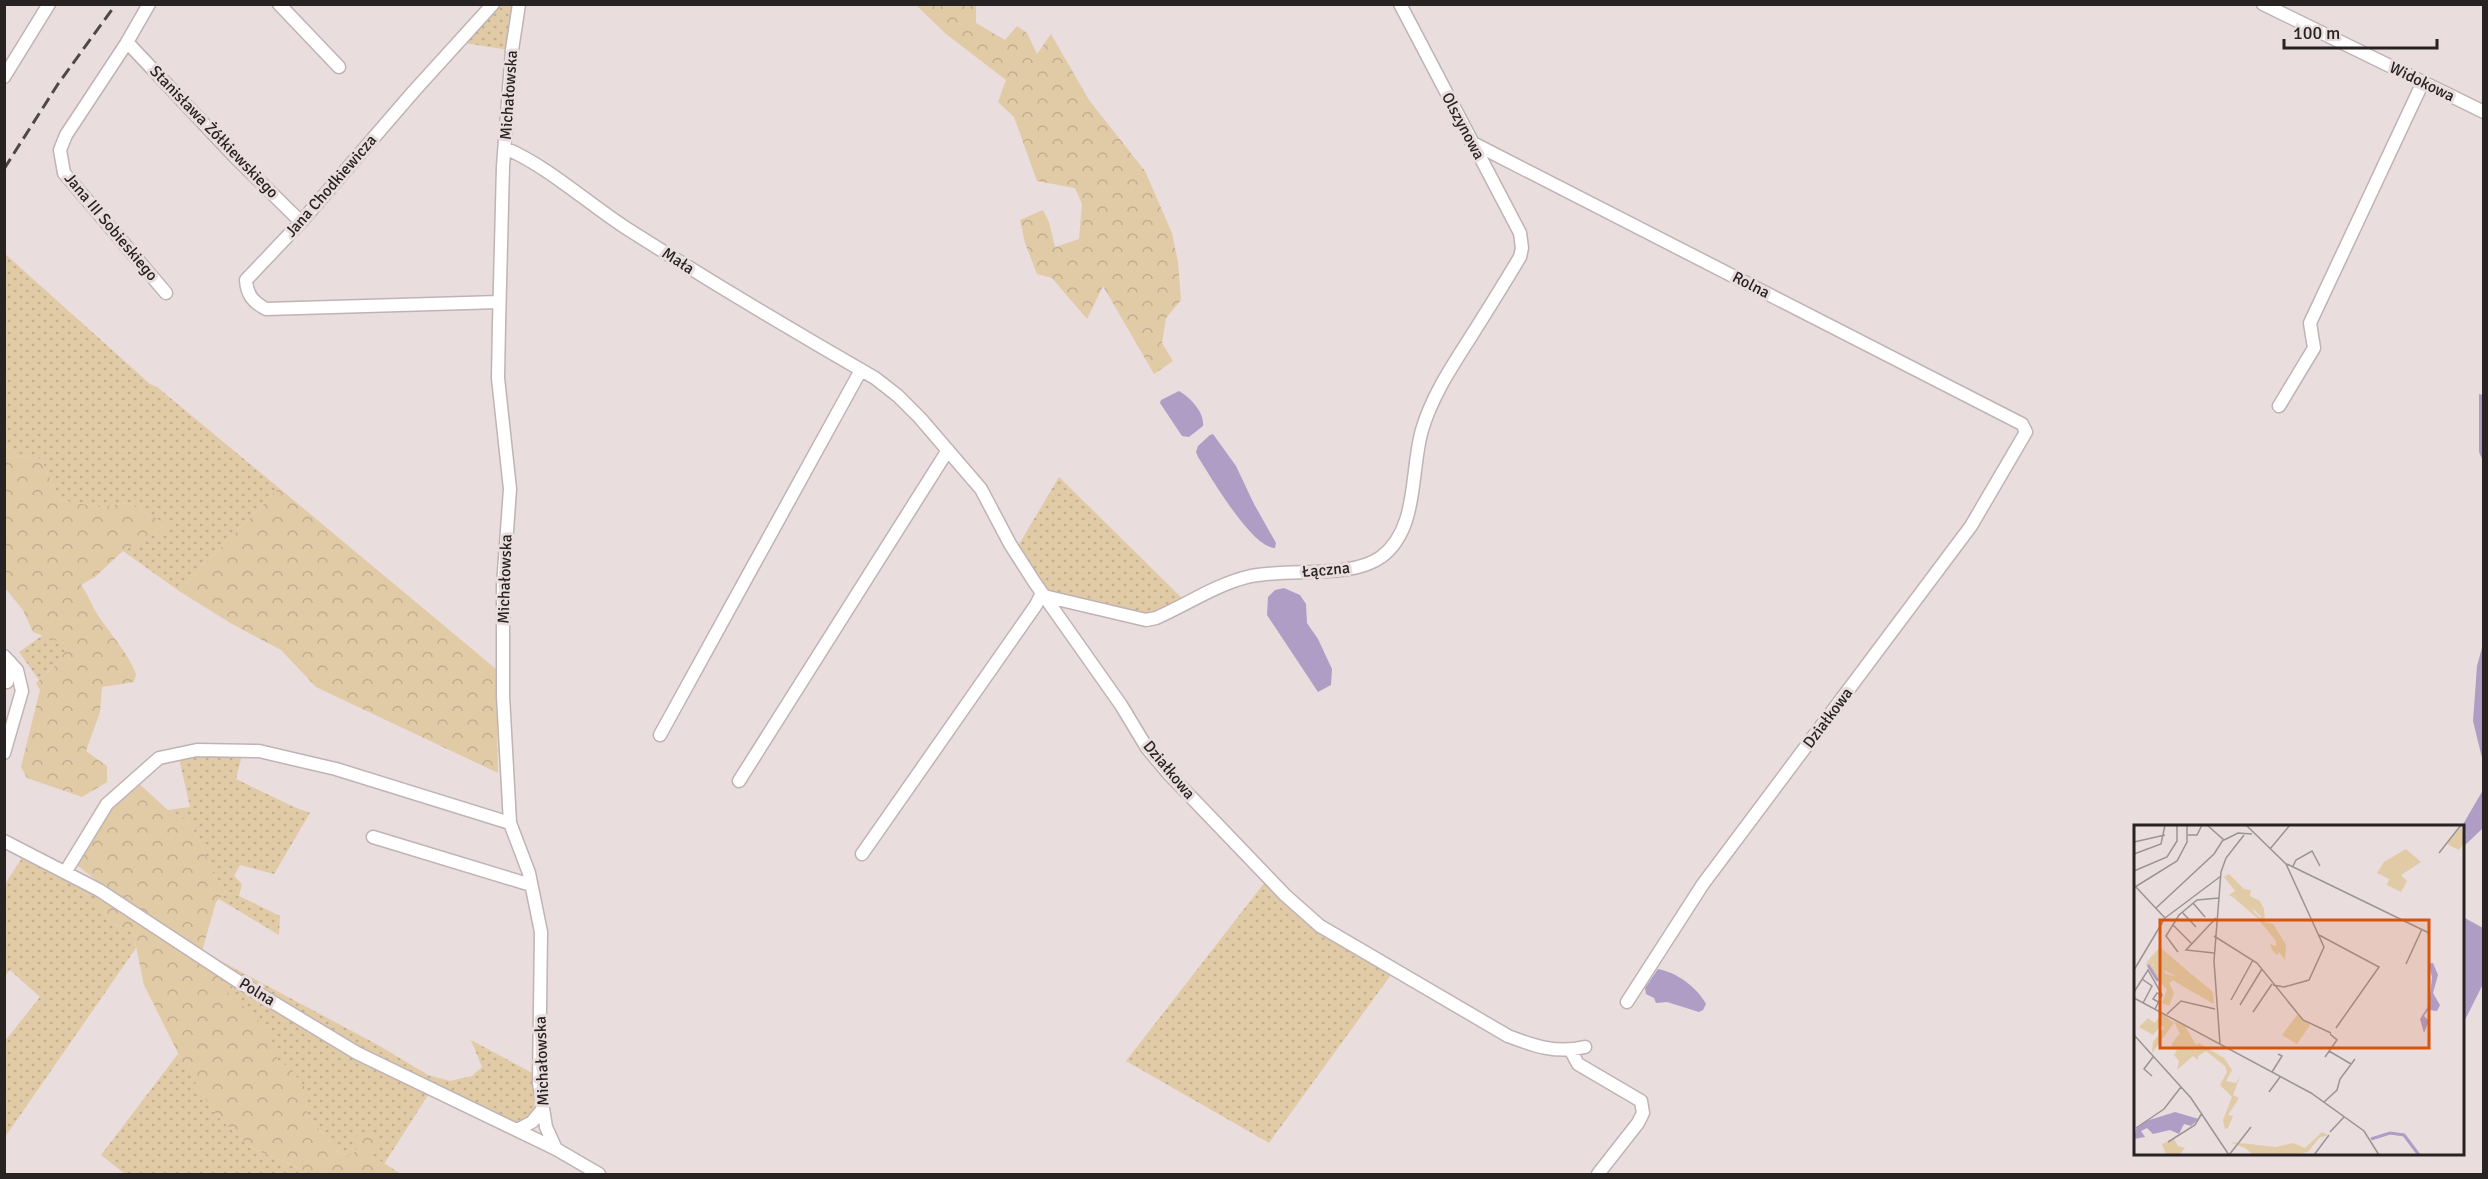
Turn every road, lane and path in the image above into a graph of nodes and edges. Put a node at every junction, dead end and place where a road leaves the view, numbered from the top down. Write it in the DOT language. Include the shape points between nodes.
graph roads {
  1 [pos="48,4"];
  2 [pos="149,4"];
  3 [pos="279,4"];
  4 [pos="493,4"];
  5 [pos="519,4"];
  6 [pos="1400,4"];
  7 [pos="2263,4"];
  8 [pos="127,42"];
  9 [pos="339,67"];
  10 [pos="4,77"];
  11 [pos="2423,82"];
  12 [pos="2484,112"];
  13 [pos="1471,142"];
  14 [pos="505,148"];
  15 [pos="302,222"];
  16 [pos="1522,248"];
  17 [pos="166,292"];
  18 [pos="499,302"];
  19 [pos="859,369"];
  20 [pos="2279,406"];
  21 [pos="2026,432"];
  22 [pos="948,450"];
  23 [pos="1043,595"];
  24 [pos="7,659"];
  25 [pos="6,681"];
  26 [pos="22,687"];
  27 [pos="660,735"];
  28 [pos="4,753"];
  29 [pos="739,781"];
  30 [pos="510,823"];
  31 [pos="373,837"];
  32 [pos="4,841"];
  33 [pos="862,854"];
  34 [pos="66,871"];
  35 [pos="531,885"];
  36 [pos="1627,1002"];
  37 [pos="1585,1047"];
  38 [pos="1571,1051"];
  39 [pos="543,1109"];
  40 [pos="517,1130"];
  41 [pos="556,1149"];
  42 [pos="599,1174"];
  43 [pos="1598,1174"];
  1 -- 10 [label="street"];
  2 -- 8 [label="street, Jana III Sobieskiego"];
  3 -- 9 [label="street"];
  4 -- 15 [label="street, Jana Chodkiewicza"];
  5 -- 14 [label="street, Michałowska"];
  6 -- 13 [label="street, Olszynowa"];
  7 -- 11 [label="street, Widokowa"];
  8 -- 15 [label="street, Stanisława Żółkiewskiego"];
  8 -- 17 [label="street, Jana III Sobieskiego" via="60,150 64,173"];
  11 -- 12 [label="street, Widokowa"];
  11 -- 20 [label="street" via="2310,323 2314,348"];
  13 -- 16 [label="street, Olszynowa" via="1520,233"];
  13 -- 21 [label="street, Rolna" via="2022,424"];
  14 -- 18 [label="street, Michałowska"];
  14 -- 19 [label="street, Mała" via="529,159 600,211 717,286"];
  15 -- 18 [label="street, Jana Chodkiewicza" via="246,280 254,302 266,309"];
  16 -- 23 [label="street, Łączna" via="1515,266 1434,398 1421,434 1407,519 1395,543 1380,558 1361,566 1246,577 1146,620"];
  18 -- 30 [label="street, Michałowska" via="498,378 510,489 503,585 503,696"];
  19 -- 22 [label="street, Działkowa" via="898,396"];
  19 -- 27 [label="street"];
  21 -- 36 [label="street, Działkowa" via="1971,526 1703,884"];
  22 -- 23 [label="street, Działkowa" via="981,489 1012,548"];
  22 -- 29 [label="street"];
  23 -- 33 [label="street"];
  23 -- 38 [label="street, Działkowa" via="1168,773 1311,919 1508,1036 1533,1046"];
  24 -- 25 [label="street"];
  24 -- 26 [label="street" via="17,670"];
  25 -- 26 [label="street"];
  26 -- 28 [label="street"];
  30 -- 34 [label="street" via="336,769 259,751 197,750 159,758 107,804"];
  30 -- 35 [label="street, Michałowska"];
  31 -- 35 [label="street"];
  32 -- 34 [label="street, Polna"];
  34 -- 40 [label="street, Polna" via="357,1053"];
  35 -- 39 [label="street, Michałowska" via="541,932 539,1083"];
  37 -- 38 [label="street, Działkowa"];
  38 -- 43 [label="street" via="1578,1064 1641,1101 1643,1113 1638,1123"];
  39 -- 40 [label="street" via="532,1122"];
  39 -- 41 [label="street, Michałowska"];
  40 -- 41 [label="street, Polna"];
  41 -- 42 [label="street, Polna"];
}
